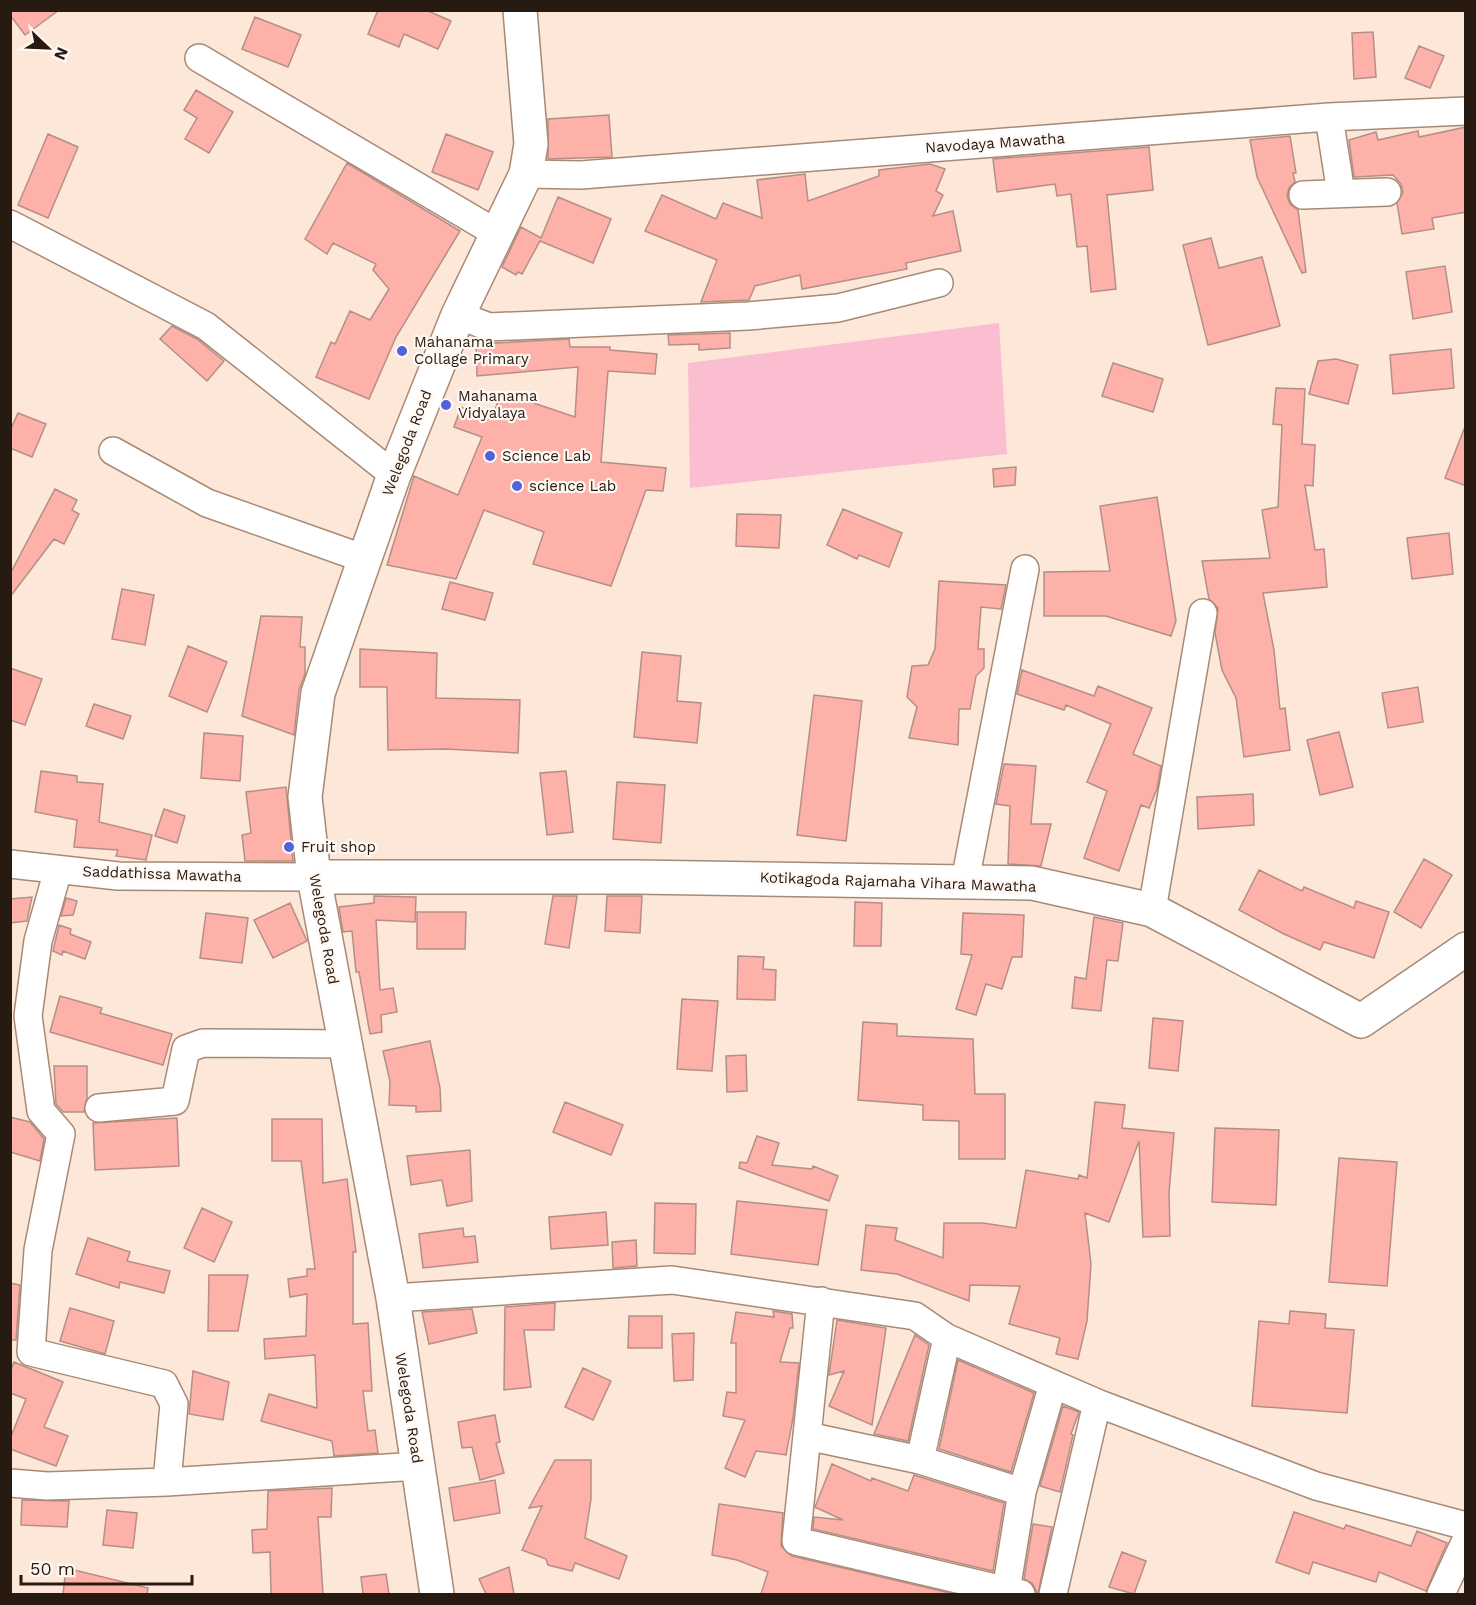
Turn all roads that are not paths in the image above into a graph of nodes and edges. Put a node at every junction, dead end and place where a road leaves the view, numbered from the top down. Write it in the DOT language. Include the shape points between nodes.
graph roads {
  1 [pos="520,10"];
  2 [pos="199,58"];
  3 [pos="1466,111"];
  4 [pos="1329,117"];
  5 [pos="526,174"];
  6 [pos="1387,192"];
  7 [pos="1341,193"];
  8 [pos="1303,195"];
  9 [pos="10,224"];
  10 [pos="498,234"];
  11 [pos="939,283"];
  12 [pos="458,315"];
  13 [pos="113,451"];
  14 [pos="394,475"];
  15 [pos="365,559"];
  16 [pos="1025,568"];
  17 [pos="1203,613"];
  18 [pos="10,864"];
  19 [pos="58,870"];
  20 [pos="314,877"];
  21 [pos="965,881"];
  22 [pos="1152,910"];
  23 [pos="1466,949"];
  24 [pos="345,1044"];
  25 [pos="99,1108"];
  26 [pos="393,1298"];
  27 [pos="821,1301"];
  28 [pos="947,1338"];
  29 [pos="1053,1384"];
  30 [pos="1097,1403"];
  31 [pos="807,1436"];
  32 [pos="920,1460"];
  33 [pos="418,1466"];
  34 [pos="167,1482"];
  35 [pos="10,1483"];
  36 [pos="1022,1492"];
  37 [pos="1466,1526"];
  38 [pos="1466,1540"];
  39 [pos="1013,1593"];
  40 [pos="437,1594"];
  41 [pos="1053,1594"];
  42 [pos="1441,1594"];
  1 -- 5 [label="street, Welegoda Road" via="531,144"];
  2 -- 10 [label="street"];
  3 -- 4 [label="street, Navodaya Mawatha"];
  4 -- 5 [label="street, Navodaya Mawatha" via="581,174"];
  4 -- 7 [label="street"];
  5 -- 10 [label="street, Welegoda Road"];
  6 -- 7 [label="street"];
  7 -- 8 [label="street"];
  9 -- 14 [label="street" via="206,326"];
  10 -- 12 [label="street, Welegoda Road"];
  11 -- 12 [label="street" via="838,308 748,316 489,327"];
  12 -- 14 [label="street, Welegoda Road"];
  13 -- 15 [label="street" via="207,503"];
  14 -- 15 [label="street, Welegoda Road"];
  15 -- 20 [label="street, Welegoda Road" via="318,693 306,797"];
  16 -- 21 [label="street"];
  17 -- 22 [label="street"];
  18 -- 19 [label="street, Saddathissa Mawatha"];
  19 -- 20 [label="street, Saddathissa Mawatha" via="118,876"];
  19 -- 34 [label="street" via="38,941 27,1016 41,1111 61,1134 38,1250 31,1352 164,1384 174,1404"];
  20 -- 21 [label="street, Kotikagoda Rajamaha Vihara Mawatha"];
  20 -- 24 [label="street, Welegoda Road"];
  21 -- 22 [label="street, Kotikagoda Rajamaha Vihara Mawatha" via="1032,883"];
  22 -- 23 [label="street, Kotikagoda Rajamaha Vihara Mawatha" via="1361,1021"];
  24 -- 25 [label="street" via="203,1043 186,1049 176,1101"];
  24 -- 26 [label="street, Welegoda Road"];
  26 -- 27 [label="street" via="672,1280"];
  26 -- 33 [label="street, Welegoda Road"];
  27 -- 28 [label="street" via="915,1316"];
  27 -- 31 [label="street"];
  28 -- 29 [label="street"];
  28 -- 32 [label="street"];
  29 -- 30 [label="street"];
  29 -- 36 [label="street"];
  30 -- 37 [label="street" via="1316,1486"];
  30 -- 41 [label="street"];
  31 -- 32 [label="street"];
  31 -- 39 [label="street" via="796,1541"];
  32 -- 36 [label="street"];
  33 -- 34 [label="street"];
  33 -- 40 [label="street, Welegoda Road"];
  34 -- 35 [label="street" via="47,1486"];
  36 -- 39 [label="street"];
  38 -- 42 [label="street"];
}
